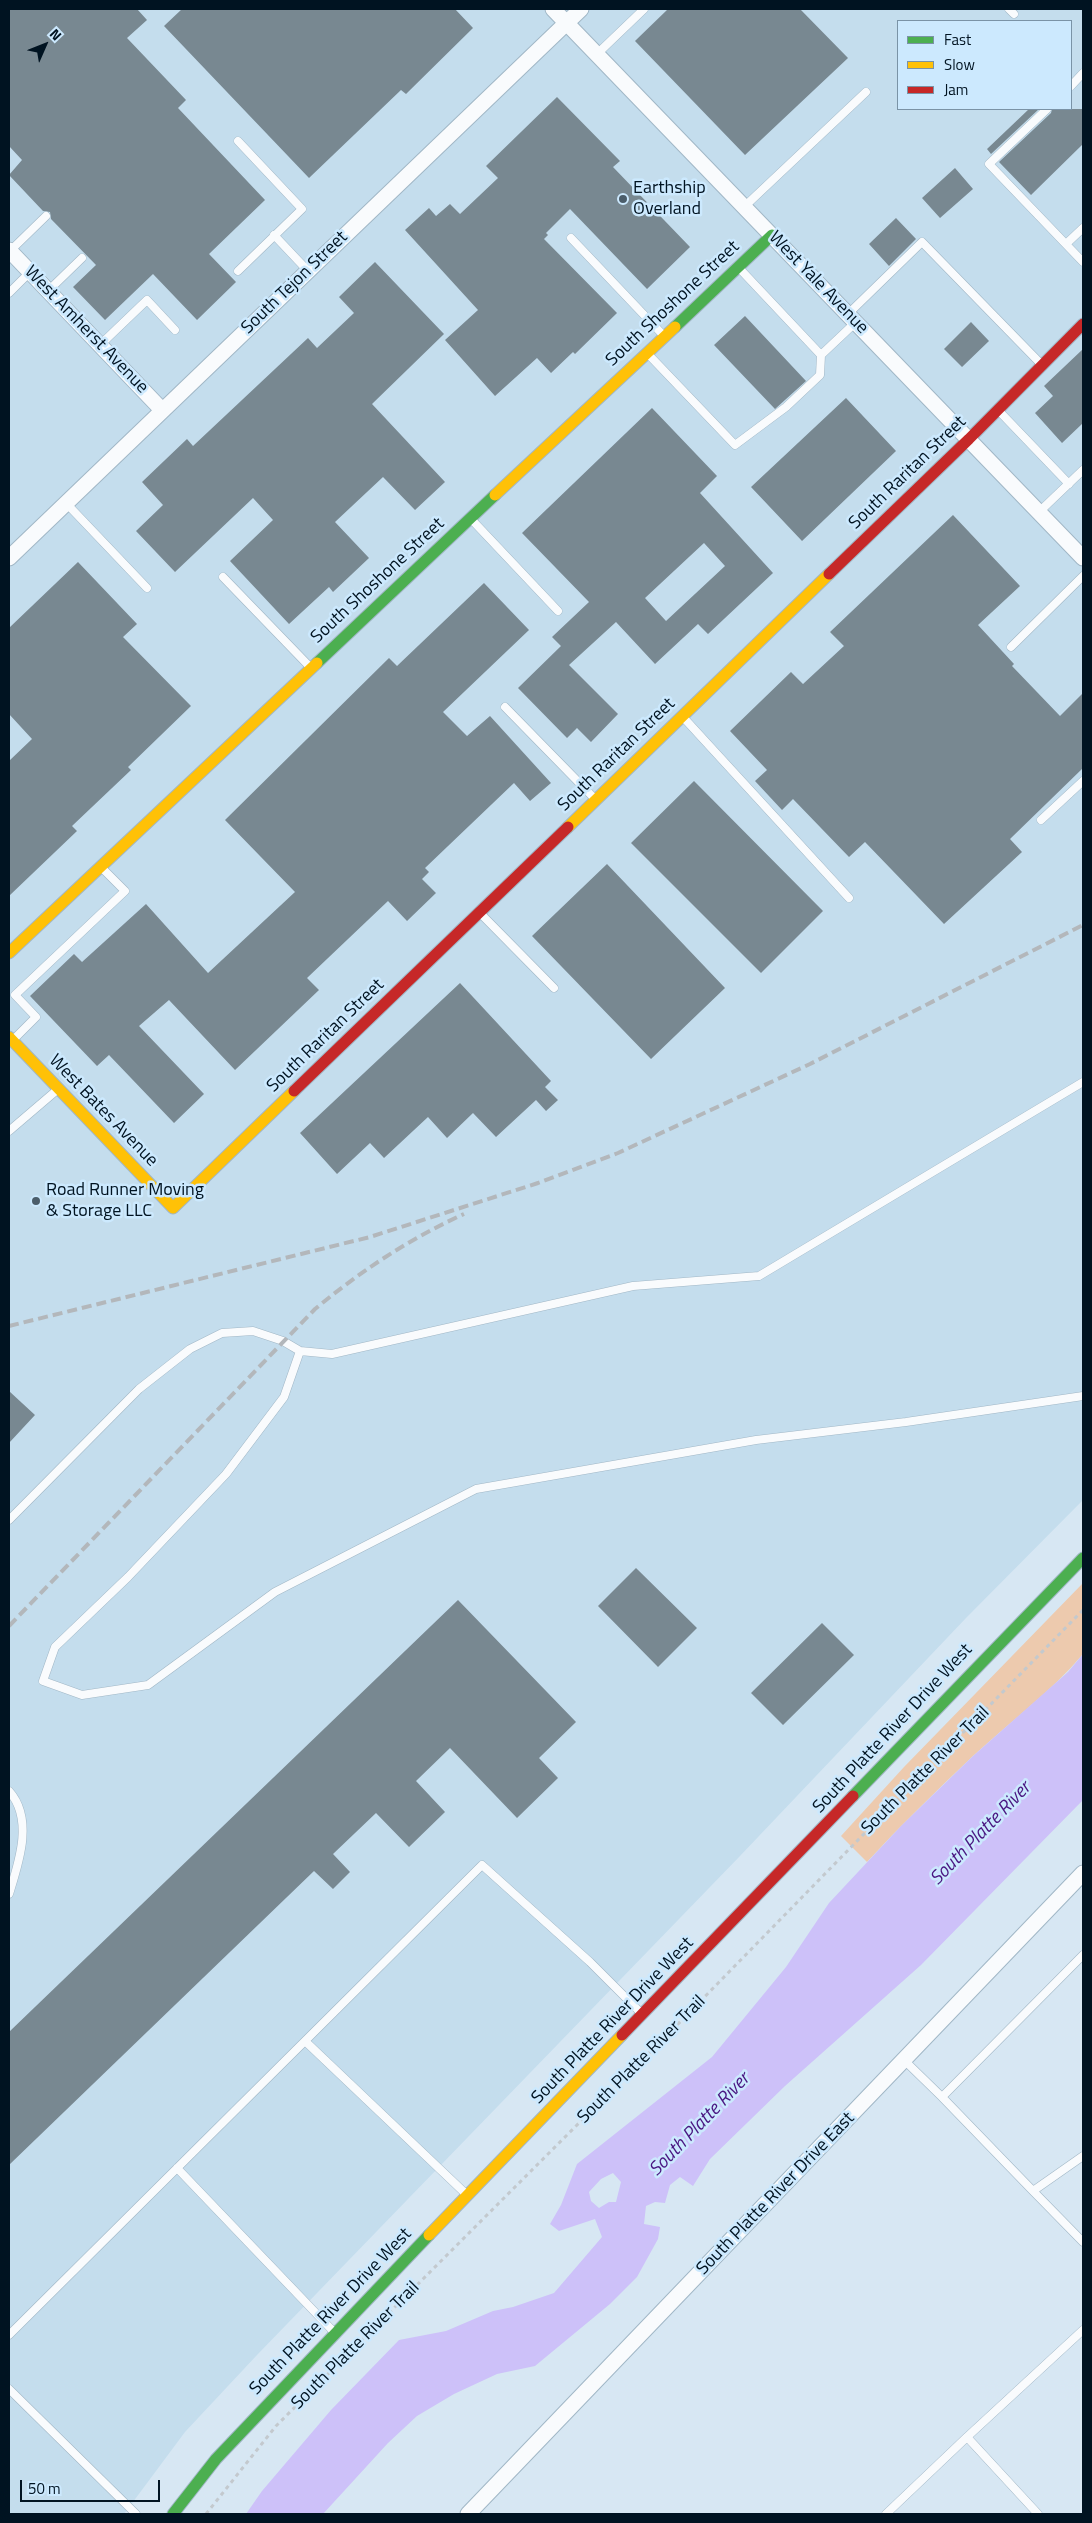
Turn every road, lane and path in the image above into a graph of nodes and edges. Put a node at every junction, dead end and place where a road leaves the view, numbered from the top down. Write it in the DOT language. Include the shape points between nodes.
graph roads {
  1 [pos="553,9"];
  2 [pos="581,9"];
  3 [pos="644,9"];
  4 [pos="566,23"];
  5 [pos="597,54"];
  6 [pos="1083,74"];
  7 [pos="1072,85"];
  8 [pos="866,92"];
  9 [pos="1046,110"];
  10 [pos="238,141"];
  11 [pos="744,206"];
  12 [pos="46,216"];
  13 [pos="1083,228"];
  14 [pos="274,235"];
  15 [pos="772,236"];
  16 [pos="571,238"];
  17 [pos="1066,244"];
  18 [pos="9,251"];
  19 [pos="82,258"];
  20 [pos="1083,262"];
  21 [pos="738,267"];
  22 [pos="238,271"];
  23 [pos="308,271"];
  24 [pos="30,272"];
  25 [pos="48,291"];
  26 [pos="9,292"];
  27 [pos="852,318"];
  28 [pos="1083,324"];
  29 [pos="174,330"];
  30 [pos="664,336"];
  31 [pos="100,345"];
  32 [pos="647,353"];
  33 [pos="821,354"];
  34 [pos="1042,365"];
  35 [pos="162,410"];
  36 [pos="998,410"];
  37 [pos="969,439"];
  38 [pos="1083,470"];
  39 [pos="1069,484"];
  40 [pos="66,503"];
  41 [pos="1039,512"];
  42 [pos="470,519"];
  43 [pos="9,558"];
  44 [pos="1083,558"];
  45 [pos="1083,576"];
  46 [pos="223,578"];
  47 [pos="146,588"];
  48 [pos="558,611"];
  49 [pos="1012,647"];
  50 [pos="311,668"];
  51 [pos="505,707"];
  52 [pos="682,716"];
  53 [pos="1083,781"];
  54 [pos="595,800"];
  55 [pos="1041,820"];
  56 [pos="101,866"];
  57 [pos="849,898"];
  58 [pos="479,912"];
  59 [pos="9,953"];
  60 [pos="554,988"];
  61 [pos="11,1039"];
  62 [pos="1083,1082"];
  63 [pos="58,1089"];
  64 [pos="9,1131"];
  65 [pos="172,1208"];
  66 [pos="300,1351"];
  67 [pos="1083,1396"];
  68 [pos="9,1520"];
  69 [pos="1083,1558"];
  70 [pos="1083,1610"];
  71 [pos="9,1791"];
  72 [pos="1083,1873"];
  73 [pos="9,1894"];
  74 [pos="1083,1955"];
  75 [pos="644,2015"];
  76 [pos="305,2041"];
  77 [pos="904,2060"];
  78 [pos="942,2097"];
  79 [pos="1083,2156"];
  80 [pos="177,2168"];
  81 [pos="1033,2191"];
  82 [pos="468,2195"];
  83 [pos="1083,2242"];
  84 [pos="1083,2330"];
  85 [pos="334,2333"];
  86 [pos="9,2335"];
  87 [pos="9,2389"];
  88 [pos="967,2437"];
  89 [pos="136,2514"];
  90 [pos="173,2514"];
  91 [pos="206,2514"];
  92 [pos="468,2514"];
  93 [pos="886,2514"];
  94 [pos="1038,2514"];
  1 -- 4 [label="street, West Yale Avenue"];
  2 -- 4 [label="street, South Tejon Street"];
  3 -- 5 [label="lane"];
  4 -- 5 [label="street, West Yale Avenue"];
  4 -- 23 [label="street, South Tejon Street"];
  5 -- 11 [label="street, West Yale Avenue"];
  6 -- 7 [label="lane"];
  8 -- 11 [label="lane"];
  9 -- 17 [label="lane" via="989,164"];
  10 -- 14 [label="lane" via="302,209"];
  11 -- 15 [label="street, West Yale Avenue"];
  12 -- 18 [label="lane"];
  13 -- 17 [label="lane"];
  14 -- 22 [label="lane"];
  14 -- 23 [label="lane"];
  15 -- 21 [label="street, South Shoshone Street"];
  15 -- 27 [label="street, West Yale Avenue"];
  16 -- 30 [label="lane"];
  17 -- 20 [label="lane"];
  18 -- 24 [label="street, West Amherst Avenue"];
  19 -- 25 [label="lane"];
  21 -- 30 [label="street, South Shoshone Street"];
  21 -- 33 [label="lane"];
  23 -- 35 [label="street, South Tejon Street"];
  24 -- 25 [label="street, West Amherst Avenue"];
  24 -- 26 [label="lane"];
  25 -- 31 [label="street, West Amherst Avenue"];
  27 -- 33 [label="lane"];
  27 -- 34 [label="lane" via="922,242"];
  27 -- 37 [label="street, West Yale Avenue"];
  28 -- 34 [label="street, South Raritan Street"];
  29 -- 31 [label="lane" via="147,300"];
  30 -- 32 [label="street, South Shoshone Street"];
  31 -- 35 [label="street, West Amherst Avenue"];
  32 -- 33 [label="lane" via="736,445 786,407 820,374"];
  32 -- 42 [label="street, South Shoshone Street"];
  34 -- 36 [label="street, South Raritan Street"];
  35 -- 40 [label="street, South Tejon Street"];
  36 -- 37 [label="street, South Raritan Street"];
  36 -- 39 [label="lane"];
  37 -- 41 [label="street, West Yale Avenue"];
  37 -- 52 [label="street, South Raritan Street"];
  38 -- 39 [label="lane"];
  39 -- 41 [label="lane"];
  40 -- 43 [label="street, South Tejon Street"];
  40 -- 47 [label="lane"];
  41 -- 44 [label="street, West Yale Avenue"];
  42 -- 48 [label="lane"];
  42 -- 50 [label="street, South Shoshone Street"];
  45 -- 49 [label="lane"];
  46 -- 50 [label="lane"];
  50 -- 56 [label="street, South Shoshone Street"];
  51 -- 54 [label="lane"];
  52 -- 54 [label="street, South Raritan Street"];
  52 -- 57 [label="lane"];
  53 -- 55 [label="lane"];
  54 -- 58 [label="street, South Raritan Street"];
  56 -- 59 [label="street, South Shoshone Street"];
  56 -- 61 [label="lane" via="125,891 16,995 36,1017"];
  58 -- 60 [label="lane"];
  58 -- 65 [label="street, South Raritan Street"];
  61 -- 63 [label="street, West Bates Avenue"];
  62 -- 66 [label="lane" via="759,1276 633,1286 332,1354"];
  63 -- 64 [label="lane"];
  63 -- 65 [label="street, West Bates Avenue"];
  66 -- 67 [label="lane" via="284,1397 226,1474 55,1647 43,1681 82,1696 148,1685 275,1592 476,1489 756,1440"];
  66 -- 68 [label="lane" via="253,1331 222,1333 190,1349 139,1389"];
  69 -- 75 [label="street, South Platte River Drive West"];
  70 -- 91 [label="path, South Platte River Trail" via="688,2014 276,2426"];
  71 -- 73 [label="lane" via="16,1798 24,1827 18,1866"];
  72 -- 77 [label="street, South Platte River Drive East"];
  74 -- 78 [label="lane"];
  75 -- 76 [label="lane" via="482,1865"];
  75 -- 82 [label="street, South Platte River Drive West"];
  76 -- 80 [label="lane"];
  76 -- 82 [label="lane"];
  77 -- 78 [label="lane"];
  77 -- 92 [label="street, South Platte River Drive East"];
  78 -- 81 [label="lane"];
  79 -- 81 [label="lane"];
  80 -- 85 [label="lane"];
  80 -- 86 [label="lane"];
  81 -- 83 [label="lane"];
  82 -- 85 [label="street, South Platte River Drive West"];
  84 -- 88 [label="lane"];
  85 -- 90 [label="street, South Platte River Drive West" via="216,2459"];
  87 -- 89 [label="lane"];
  88 -- 93 [label="lane"];
  88 -- 94 [label="lane"];
}
